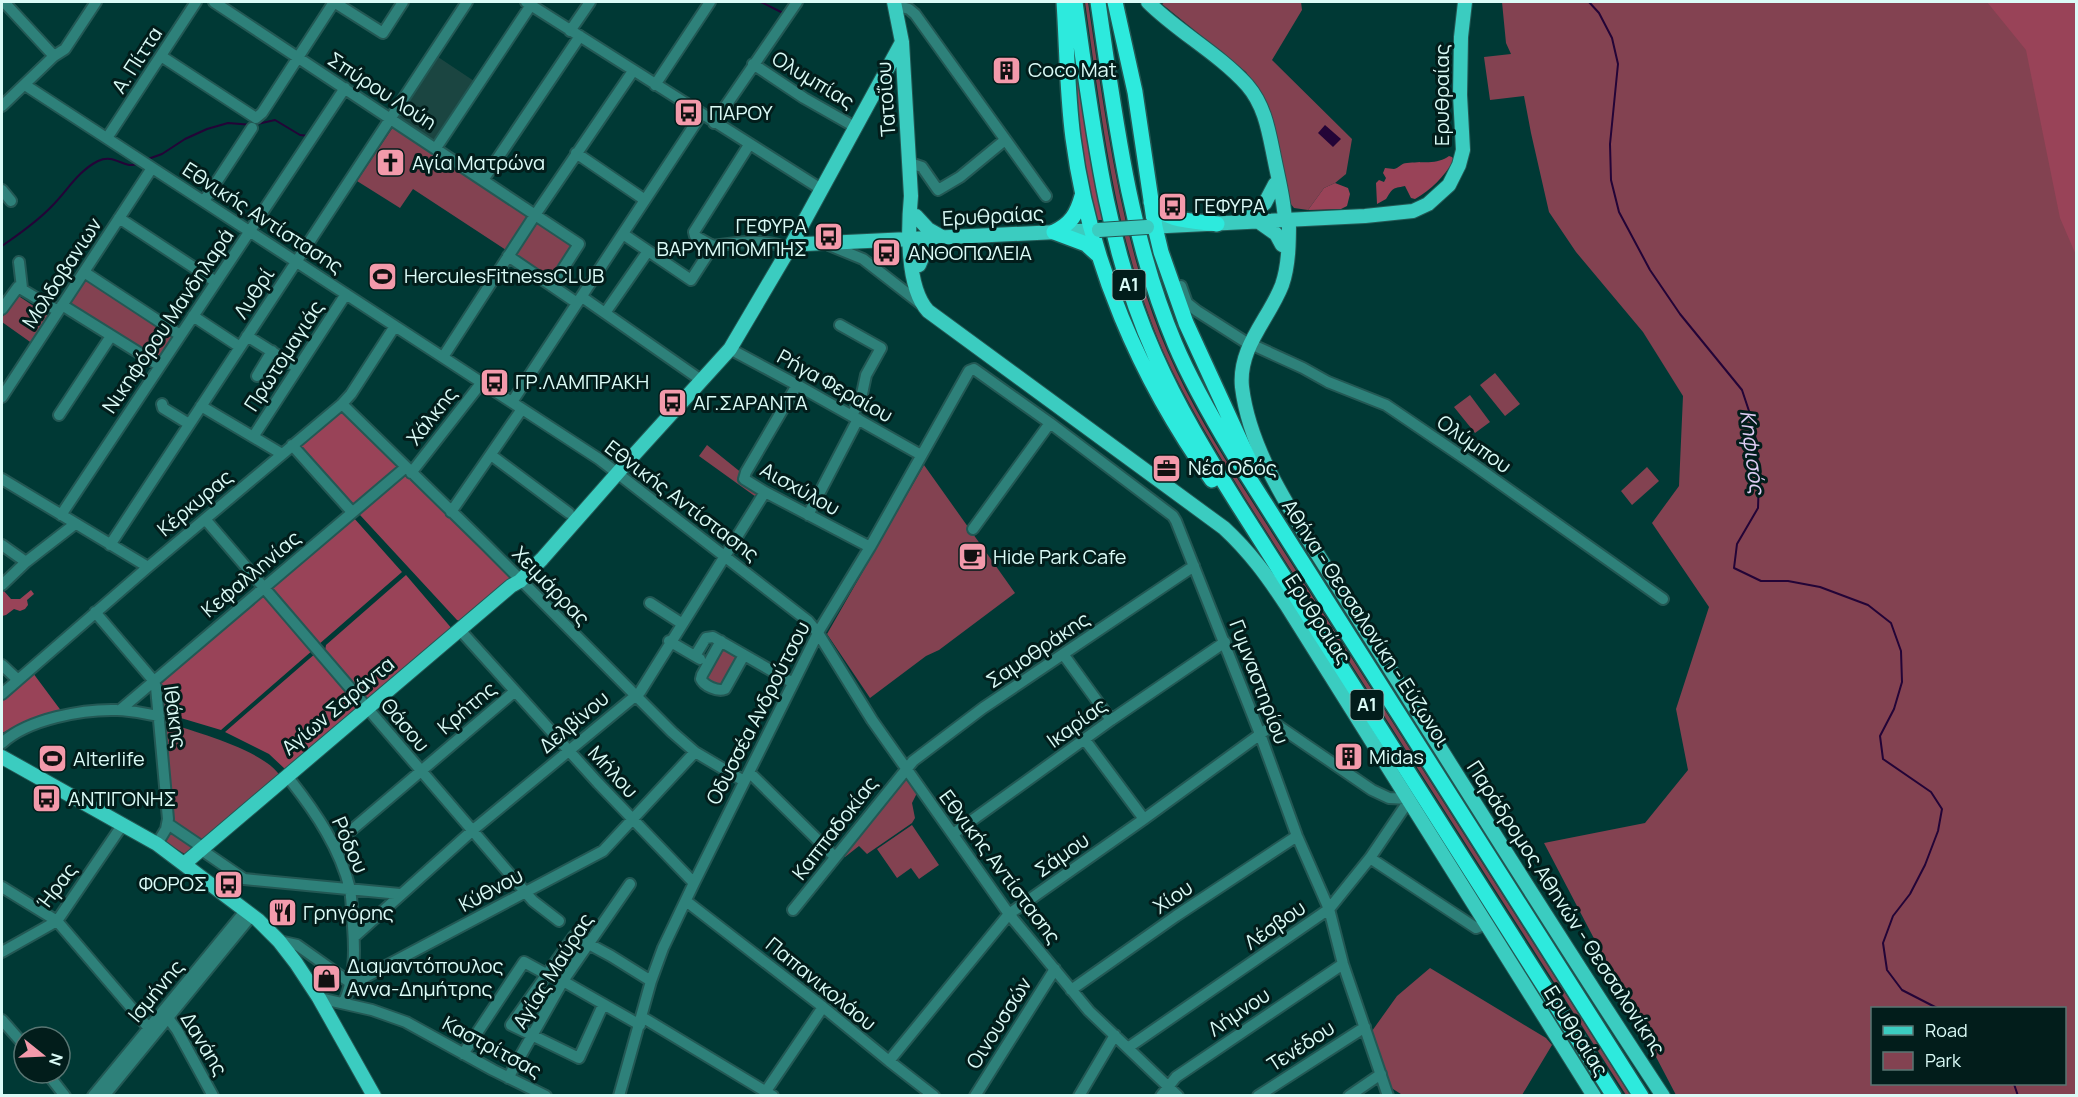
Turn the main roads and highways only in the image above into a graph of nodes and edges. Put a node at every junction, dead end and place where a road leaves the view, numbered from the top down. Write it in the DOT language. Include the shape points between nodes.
graph roads {
  1 [pos="1064,2"];
  2 [pos="1075,2"];
  3 [pos="1098,2"];
  4 [pos="1115,2"];
  5 [pos="1465,2"];
  6 [pos="894,3"];
  7 [pos="1154,4"];
  8 [pos="902,42"];
  9 [pos="1274,161"];
  10 [pos="1275,184"];
  11 [pos="1082,193"];
  12 [pos="1151,197"];
  13 [pos="913,215"];
  14 [pos="1283,221"];
  15 [pos="1259,222"];
  16 [pos="1241,223"];
  17 [pos="1217,224"];
  18 [pos="1151,227"];
  19 [pos="1095,230"];
  20 [pos="1054,232"];
  21 [pos="944,238"];
  22 [pos="914,239"];
  23 [pos="890,240"];
  24 [pos="1282,245"];
  25 [pos="789,249"];
  26 [pos="1098,256"];
  27 [pos="1286,262"];
  28 [pos="919,266"];
  29 [pos="942,320"];
  30 [pos="1282,528"];
  31 [pos="1262,540"];
  32 [pos="370,710"];
  33 [pos="2,757"];
  34 [pos="204,850"];
  35 [pos="187,866"];
  36 [pos="374,1095"];
  37 [pos="1594,1095"];
  38 [pos="1614,1095"];
  39 [pos="1641,1095"];
  40 [pos="1663,1095"];
  1 -- 11 [label="highway" via="1072,137"];
  2 -- 31 [label="highway, Α1" via="1106,202 1142,323 1194,433"];
  3 -- 30 [label="highway, Αθήνα - Θεσσαλονίκη - Εύζωνοι / Α1" via="1129,197 1164,316 1214,422"];
  4 -- 12 [label="highway" via="1135,92"];
  5 -- 14 [label="main road, Ερυθραίας" via="1460,95 1464,142 1449,185 1413,211"];
  6 -- 8 [label="main road, Τατοΐου"];
  7 -- 9 [label="main road, Παράδρομος Αθηνών - Θεσσαλονίκης" via="1246,84 1262,108"];
  8 -- 13 [label="main road, Τατοΐου"];
  8 -- 25 [label="main road, Αγίων Σαράντα"];
  9 -- 10 [label="main road, Παράδρομος Αθηνών - Θεσσαλονίκης"];
  9 -- 14 [label="main road, Παράδρομος Αθηνών - Θεσσαλονίκης" via="1282,193"];
  10 -- 14 [label="main road, Παράδρομος Αθηνών - Θεσσαλονίκης"];
  10 -- 16 [label="main road" via="1265,203"];
  11 -- 19 [label="highway"];
  11 -- 20 [label="highway" via="1075,216"];
  12 -- 17 [label="highway" via="1157,209 1168,215"];
  12 -- 18 [label="highway"];
  13 -- 21 [label="main road"];
  13 -- 22 [label="main road, Τατοΐου"];
  13 -- 23 [label="main road"];
  14 -- 15 [label="main road, Ερυθραίας"];
  14 -- 24 [label="main road, Παράδρομος Αθηνών - Θεσσαλονίκης"];
  14 -- 27 [label="main road, Παράδρομος Αθηνών - Θεσσαλονίκης"];
  15 -- 16 [label="main road, Ερυθραίας"];
  15 -- 24 [label="main road" via="1276,234"];
  16 -- 17 [label="main road, Ερυθραίας"];
  17 -- 18 [label="main road, Ερυθραίας"];
  18 -- 19 [label="main road, Ερυθραίας, bridge"];
  18 -- 30 [label="highway" via="1165,253 1186,323"];
  19 -- 20 [label="main road, Ερυθραίας"];
  19 -- 26 [label="highway"];
  20 -- 21 [label="main road, Ερυθραίας"];
  20 -- 26 [label="highway" via="1086,243"];
  21 -- 22 [label="main road, Ερυθραίας"];
  21 -- 28 [label="main road" via="930,245"];
  22 -- 23 [label="main road, Ερυθραίας"];
  22 -- 28 [label="main road, Ερυθραίας"];
  22 -- 29 [label="main road, Ερυθραίας" via="917,293 928,311"];
  23 -- 25 [label="main road, Ερυθραίας" via="799,245"];
  24 -- 27 [label="main road, Παράδρομος Αθηνών - Θεσσαλονίκης"];
  25 -- 32 [label="main road, Αγίων Σαράντα" via="730,349 515,590"];
  26 -- 31 [label="highway" via="1136,350 1173,420 1228,502"];
  27 -- 40 [label="main road, Παράδρομος Αθηνών - Θεσσαλονίκης" via="1279,291 1250,344 1242,376 1244,397 1259,446 1275,483"];
  28 -- 29 [label="main road, Ερυθραίας" via="924,293"];
  29 -- 37 [label="main road, Ερυθραίας" via="1184,498 1235,538 1266,573"];
  30 -- 39 [label="highway, Αθήνα - Θεσσαλονίκη - Εύζωνοι / Α1"];
  31 -- 38 [label="highway, Α1"];
  32 -- 34 [label="main road, Αγίων Σαράντα"];
  32 -- 34 [label="main road, Αγίων Σαράντα" via="291,781"];
  33 -- 35 [label="main road" via="123,824"];
  34 -- 35 [label="main road, Αγίων Σαράντα"];
  35 -- 36 [label="main road" via="279,941 319,998"];
}
